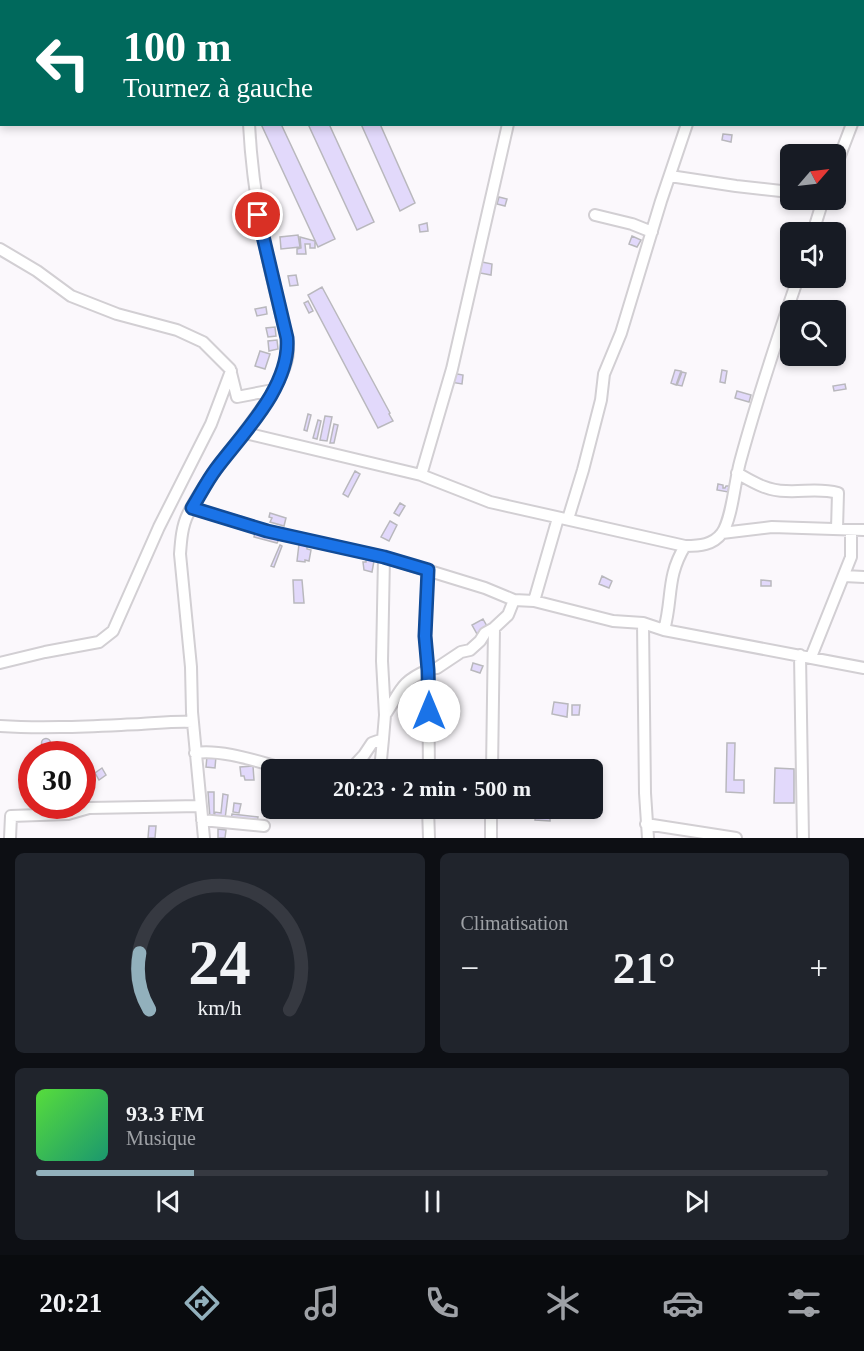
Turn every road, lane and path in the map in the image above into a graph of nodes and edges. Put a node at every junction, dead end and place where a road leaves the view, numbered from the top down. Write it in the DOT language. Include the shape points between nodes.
graph roads {
  1 [pos="249,126"];
  2 [pos="508,126"];
  3 [pos="686,126"];
  4 [pos="851,126"];
  5 [pos="844,144"];
  6 [pos="670,176"];
  7 [pos="780,191"];
  8 [pos="596,215"];
  9 [pos="652,232"];
  10 [pos="0,249"];
  11 [pos="795,288"];
  12 [pos="231,371"];
  13 [pos="273,390"];
  14 [pos="245,433"];
  15 [pos="737,474"];
  16 [pos="422,475"];
  17 [pos="192,508"];
  18 [pos="563,519"];
  19 [pos="837,529"];
  20 [pos="851,530"];
  21 [pos="864,530"];
  22 [pos="722,533"];
  23 [pos="685,546"];
  24 [pos="384,557"];
  25 [pos="428,570"];
  26 [pos="844,576"];
  27 [pos="864,576"];
  28 [pos="514,600"];
  29 [pos="534,601"];
  30 [pos="643,623"];
  31 [pos="494,628"];
  32 [pos="663,630"];
  33 [pos="805,656"];
  34 [pos="0,663"];
  35 [pos="864,668"];
  36 [pos="428,669"];
  37 [pos="385,716"];
  38 [pos="193,722"];
  39 [pos="0,726"];
  40 [pos="383,739"];
  41 [pos="195,753"];
  42 [pos="361,759"];
  43 [pos="381,759"];
  44 [pos="429,759"];
  45 [pos="492,759"];
  46 [pos="261,761"];
  47 [pos="200,806"];
  48 [pos="5,816"];
  49 [pos="428,819"];
  50 [pos="491,819"];
  51 [pos="202,820"];
  52 [pos="646,824"];
  53 [pos="264,826"];
  54 [pos="10,838"];
  55 [pos="204,838"];
  56 [pos="429,838"];
  57 [pos="491,838"];
  58 [pos="648,838"];
  59 [pos="736,838"];
  60 [pos="803,838"];
  1 -- 13 [label="street" via="262,236 287,338 284,370"];
  2 -- 16 [label="street" via="452,369"];
  3 -- 6 [label="street"];
  4 -- 5 [label="street"];
  6 -- 7 [label="street"];
  6 -- 9 [label="street"];
  8 -- 9 [label="street"];
  9 -- 18 [label="street" via="604,374 601,400"];
  10 -- 12 [label="street" via="71,296 203,342"];
  11 -- 15 [label="street"];
  12 -- 13 [label="street" via="237,398"];
  12 -- 34 [label="street" via="211,424 113,631 99,642"];
  13 -- 14 [label="street"];
  14 -- 16 [label="street"];
  14 -- 17 [label="street"];
  15 -- 19 [label="street" via="766,488 825,489 838,494"];
  15 -- 22 [label="street"];
  16 -- 18 [label="street" via="490,502"];
  17 -- 24 [label="street" via="267,531"];
  17 -- 38 [label="street" via="182,532 180,554"];
  18 -- 23 [label="street"];
  18 -- 29 [label="street"];
  19 -- 20 [label="street"];
  19 -- 22 [label="street" via="772,528"];
  20 -- 21 [label="street"];
  20 -- 26 [label="street" via="851,557"];
  22 -- 23 [label="street" via="707,545"];
  23 -- 32 [label="street" via="673,570"];
  24 -- 25 [label="street"];
  24 -- 37 [label="street"];
  25 -- 28 [label="street"];
  25 -- 36 [label="street"];
  26 -- 27 [label="street"];
  26 -- 33 [label="street"];
  28 -- 29 [label="street"];
  28 -- 31 [label="street" via="508,615"];
  29 -- 30 [label="street" via="614,621"];
  30 -- 32 [label="street"];
  30 -- 52 [label="street"];
  31 -- 36 [label="street" via="470,650"];
  31 -- 45 [label="street"];
  32 -- 33 [label="street"];
  33 -- 35 [label="street"];
  33 -- 60 [label="street"];
  36 -- 37 [label="street" via="408,679"];
  36 -- 44 [label="street"];
  37 -- 40 [label="street"];
  38 -- 39 [label="street"];
  38 -- 41 [label="street"];
  40 -- 42 [label="street" via="372,743"];
  40 -- 43 [label="street"];
  41 -- 46 [label="street" via="208,751"];
  41 -- 47 [label="street"];
  47 -- 48 [label="street" via="89,808 68,814"];
  47 -- 51 [label="street"];
  48 -- 54 [label="street"];
  49 -- 56 [label="street"];
  50 -- 57 [label="street"];
  51 -- 53 [label="street"];
  51 -- 55 [label="street"];
  52 -- 58 [label="street"];
  52 -- 59 [label="street"];
}
